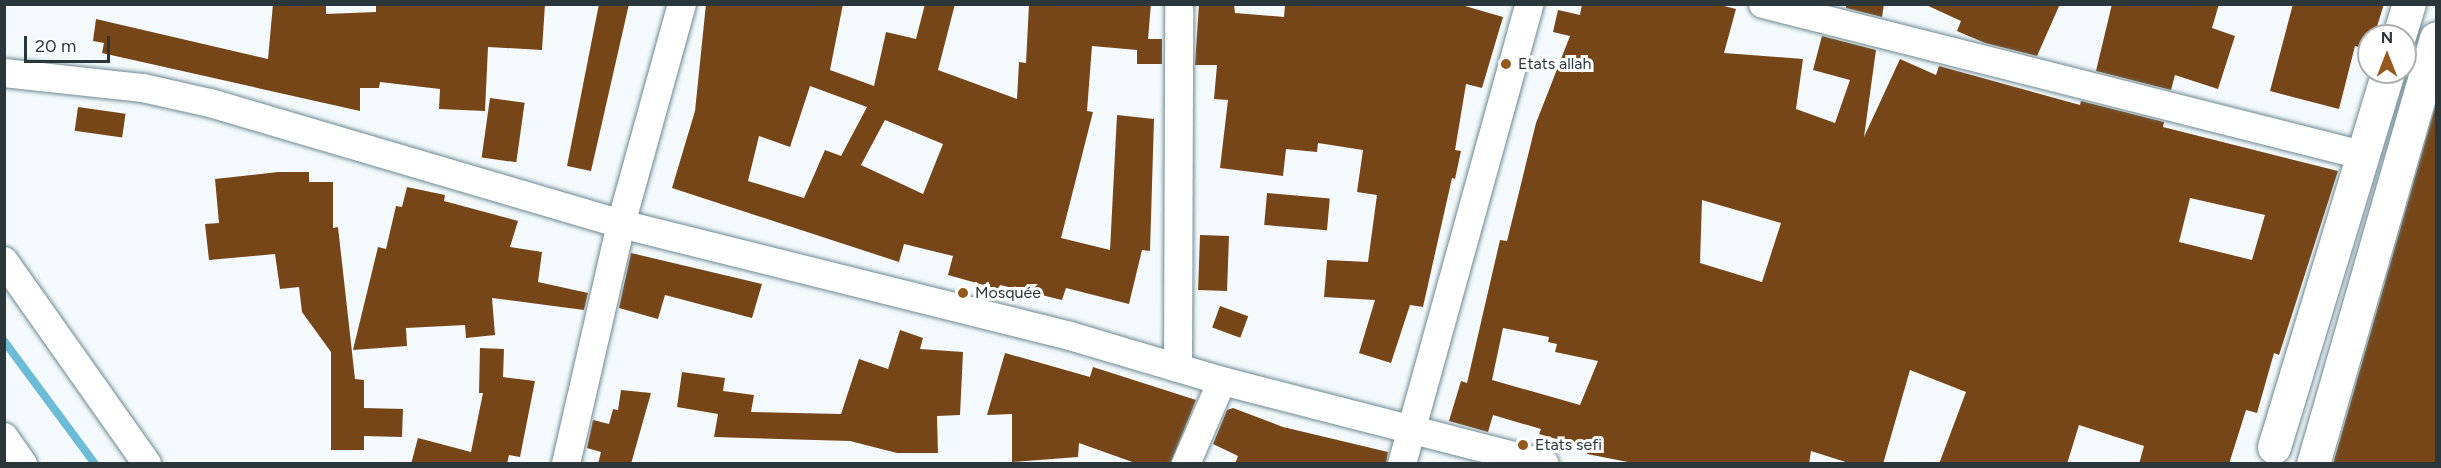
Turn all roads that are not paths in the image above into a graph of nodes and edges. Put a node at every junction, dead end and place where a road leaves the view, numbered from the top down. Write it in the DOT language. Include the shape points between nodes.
graph roads {
  1 [pos="682,4"];
  2 [pos="1179,4"];
  3 [pos="1530,4"];
  4 [pos="1763,4"];
  5 [pos="2409,4"];
  6 [pos="2403,24"];
  7 [pos="2436,38"];
  8 [pos="4,73"];
  9 [pos="2384,84"];
  10 [pos="2362,155"];
  11 [pos="621,224"];
  12 [pos="4,261"];
  13 [pos="1178,368"];
  14 [pos="1222,381"];
  15 [pos="1412,428"];
  16 [pos="4,437"];
  17 [pos="2274,447"];
  18 [pos="23,464"];
  19 [pos="147,464"];
  20 [pos="566,464"];
  21 [pos="1186,464"];
  22 [pos="1402,464"];
  23 [pos="1545,464"];
  24 [pos="2313,464"];
  1 -- 11 [label="street"];
  2 -- 13 [label="street"];
  3 -- 15 [label="street"];
  4 -- 10 [label="street"];
  5 -- 6 [label="main road"];
  7 -- 24 [label="main road"];
  8 -- 11 [label="street" via="167,93"];
  9 -- 10 [label="main road"];
  10 -- 17 [label="main road"];
  11 -- 13 [label="street" via="1070,336"];
  11 -- 20 [label="street"];
  12 -- 19 [label="street"];
  13 -- 14 [label="street"];
  14 -- 15 [label="street"];
  14 -- 21 [label="street"];
  15 -- 22 [label="street"];
  15 -- 23 [label="street"];
  16 -- 18 [label="street"];
}
